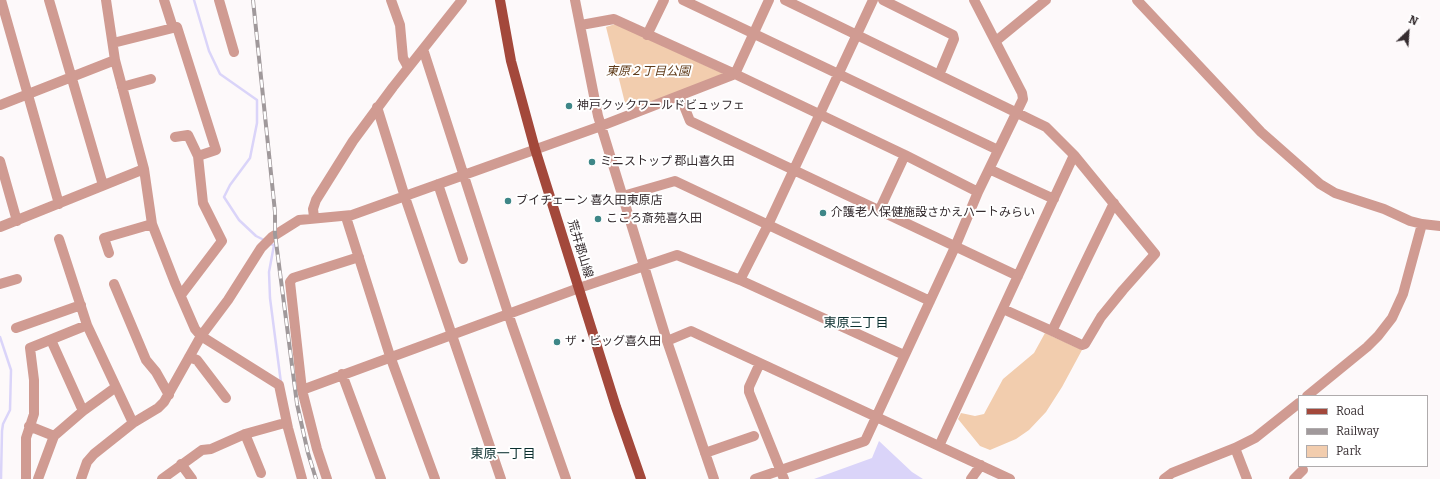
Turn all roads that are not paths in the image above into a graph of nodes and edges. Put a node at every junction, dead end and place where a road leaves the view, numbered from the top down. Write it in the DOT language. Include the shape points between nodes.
graph roads {
  1 [pos="1,0"];
  2 [pos="49,0"];
  3 [pos="106,0"];
  4 [pos="164,0"];
  5 [pos="219,0"];
  6 [pos="391,0"];
  7 [pos="462,0"];
  8 [pos="500,0"];
  9 [pos="575,0"];
  10 [pos="664,0"];
  11 [pos="682,0"];
  12 [pos="769,0"];
  13 [pos="785,0"];
  14 [pos="873,0"];
  15 [pos="883,0"];
  16 [pos="974,0"];
  17 [pos="1046,0"];
  18 [pos="1137,0"];
  19 [pos="581,25"];
  20 [pos="173,28"];
  21 [pos="647,34"];
  22 [pos="753,34"];
  23 [pos="856,34"];
  24 [pos="996,41"];
  25 [pos="113,43"];
  26 [pos="423,49"];
  27 [pos="234,52"];
  28 [pos="115,60"];
  29 [pos="408,67"];
  30 [pos="735,74"];
  31 [pos="838,74"];
  32 [pos="939,75"];
  33 [pos="71,77"];
  34 [pos="151,79"];
  35 [pos="122,87"];
  36 [pos="27,94"];
  37 [pos="680,96"];
  38 [pos="0,105"];
  39 [pos="377,107"];
  40 [pos="1016,112"];
  41 [pos="820,114"];
  42 [pos="601,126"];
  43 [pos="175,137"];
  44 [pos="535,149"];
  45 [pos="998,150"];
  46 [pos="905,155"];
  47 [pos="1074,155"];
  48 [pos="198,156"];
  49 [pos="0,161"];
  50 [pos="144,169"];
  51 [pos="988,169"];
  52 [pos="793,170"];
  53 [pos="464,174"];
  54 [pos="438,184"];
  55 [pos="103,185"];
  56 [pos="978,192"];
  57 [pos="623,196"];
  58 [pos="405,197"];
  59 [pos="1054,199"];
  60 [pos="1114,203"];
  61 [pos="59,204"];
  62 [pos="880,211"];
  63 [pos="314,217"];
  64 [pos="346,217"];
  65 [pos="17,221"];
  66 [pos="152,224"];
  67 [pos="1422,224"];
  68 [pos="768,225"];
  69 [pos="1440,226"];
  70 [pos="0,228"];
  71 [pos="59,239"];
  72 [pos="955,247"];
  73 [pos="109,253"];
  74 [pos="359,257"];
  75 [pos="463,259"];
  76 [pos="644,266"];
  77 [pos="1018,276"];
  78 [pos="17,279"];
  79 [pos="740,280"];
  80 [pos="0,284"];
  81 [pos="114,284"];
  82 [pos="579,288"];
  83 [pos="181,295"];
  84 [pos="930,301"];
  85 [pos="80,305"];
  86 [pos="1003,309"];
  87 [pos="509,315"];
  88 [pos="87,325"];
  89 [pos="16,328"];
  90 [pos="1052,331"];
  91 [pos="452,334"];
  92 [pos="201,336"];
  93 [pos="51,340"];
  94 [pos="667,341"];
  95 [pos="904,355"];
  96 [pos="390,356"];
  97 [pos="189,357"];
  98 [pos="760,363"];
  99 [pos="342,374"];
  100 [pos="116,387"];
  101 [pos="302,390"];
  102 [pos="169,395"];
  103 [pos="1308,395"];
  104 [pos="226,398"];
  105 [pos="1298,404"];
  106 [pos="83,411"];
  107 [pos="876,416"];
  108 [pos="133,422"];
  109 [pos="281,424"];
  110 [pos="29,426"];
  111 [pos="245,434"];
  112 [pos="54,436"];
  113 [pos="754,436"];
  114 [pos="939,446"];
  115 [pos="1235,448"];
  116 [pos="705,453"];
  117 [pos="181,464"];
  118 [pos="981,465"];
  119 [pos="1303,470"];
  120 [pos="261,473"];
  121 [pos="783,474"];
  122 [pos="26,479"];
  123 [pos="38,479"];
  124 [pos="80,479"];
  125 [pos="162,479"];
  126 [pos="192,479"];
  127 [pos="302,479"];
  128 [pos="327,479"];
  129 [pos="382,479"];
  130 [pos="435,479"];
  131 [pos="501,479"];
  132 [pos="566,479"];
  133 [pos="641,479"];
  134 [pos="714,479"];
  135 [pos="755,479"];
  136 [pos="971,479"];
  137 [pos="1010,479"];
  138 [pos="1164,479"];
  139 [pos="1247,479"];
  140 [pos="1294,479"];
  1 -- 36 [label="street"];
  2 -- 33 [label="street"];
  3 -- 25 [label="street"];
  4 -- 20 [label="street"];
  5 -- 27 [label="street"];
  6 -- 29 [label="street" via="400,25 403,58"];
  7 -- 26 [label="street"];
  8 -- 44 [label="main road, 荒井郡山線" via="511,61"];
  9 -- 19 [label="street"];
  10 -- 21 [label="street"];
  11 -- 22 [label="street"];
  12 -- 22 [label="street"];
  13 -- 23 [label="street"];
  14 -- 23 [label="street"];
  15 -- 32 [label="street" via="953,35 954,39"];
  16 -- 24 [label="street"];
  17 -- 24 [label="street"];
  18 -- 67 [label="street" via="1261,132 1302,170 1334,192"];
  19 -- 21 [label="street" via="614,20"];
  19 -- 42 [label="street"];
  20 -- 25 [label="street"];
  20 -- 48 [label="street" via="177,27 216,150"];
  21 -- 30 [label="street"];
  22 -- 30 [label="street"];
  22 -- 31 [label="street"];
  23 -- 31 [label="street"];
  23 -- 32 [label="street"];
  24 -- 40 [label="street" via="1008,70 1022,93 1023,99"];
  25 -- 28 [label="street"];
  26 -- 29 [label="street"];
  26 -- 53 [label="street"];
  28 -- 33 [label="street"];
  28 -- 35 [label="street"];
  29 -- 39 [label="street"];
  30 -- 37 [label="street"];
  30 -- 41 [label="street"];
  31 -- 41 [label="street"];
  31 -- 45 [label="street"];
  32 -- 40 [label="street"];
  33 -- 36 [label="street"];
  33 -- 55 [label="street"];
  34 -- 35 [label="street"];
  35 -- 50 [label="street"];
  36 -- 38 [label="street"];
  36 -- 61 [label="street"];
  37 -- 42 [label="street"];
  37 -- 52 [label="street" via="690,121"];
  39 -- 58 [label="street"];
  39 -- 63 [label="street" via="321,191 314,206"];
  40 -- 45 [label="street"];
  40 -- 47 [label="street" via="1046,127"];
  41 -- 46 [label="street"];
  41 -- 52 [label="street"];
  42 -- 44 [label="street"];
  42 -- 57 [label="street"];
  43 -- 48 [label="street" via="188,135"];
  44 -- 53 [label="street"];
  44 -- 82 [label="main road, 荒井郡山線"];
  45 -- 51 [label="street"];
  46 -- 56 [label="street"];
  46 -- 62 [label="street"];
  47 -- 59 [label="street"];
  47 -- 60 [label="street"];
  48 -- 83 [label="street" via="203,203 222,241"];
  49 -- 65 [label="street"];
  50 -- 55 [label="street"];
  50 -- 66 [label="street"];
  51 -- 56 [label="street"];
  51 -- 59 [label="street"];
  52 -- 62 [label="street"];
  52 -- 68 [label="street"];
  53 -- 54 [label="street"];
  53 -- 87 [label="street"];
  54 -- 58 [label="street"];
  54 -- 75 [label="street"];
  55 -- 61 [label="street"];
  56 -- 72 [label="street"];
  57 -- 68 [label="street" via="675,181"];
  57 -- 76 [label="street"];
  58 -- 64 [label="street"];
  58 -- 91 [label="street"];
  59 -- 77 [label="street"];
  60 -- 90 [label="street"];
  60 -- 90 [label="street" via="1155,254 1101,317 1085,344 1082,345"];
  61 -- 65 [label="street"];
  62 -- 72 [label="street"];
  63 -- 64 [label="street"];
  63 -- 92 [label="street" via="294,222 265,242 228,300"];
  64 -- 74 [label="street"];
  65 -- 70 [label="street"];
  66 -- 73 [label="street" via="104,238"];
  66 -- 83 [label="street"];
  67 -- 69 [label="street"];
  67 -- 103 [label="street" via="1402,294 1392,318 1367,347"];
  68 -- 79 [label="street"];
  68 -- 84 [label="street"];
  71 -- 85 [label="street"];
  72 -- 77 [label="street"];
  72 -- 84 [label="street"];
  74 -- 96 [label="street"];
  74 -- 101 [label="street" via="293,278 290,282"];
  76 -- 79 [label="street" via="680,255"];
  76 -- 82 [label="street"];
  76 -- 94 [label="street"];
  77 -- 86 [label="street"];
  78 -- 80 [label="street"];
  79 -- 95 [label="street"];
  81 -- 102 [label="street" via="146,360"];
  82 -- 87 [label="street"];
  82 -- 133 [label="main road, 荒井郡山線"];
  83 -- 92 [label="street" via="194,329"];
  84 -- 95 [label="street"];
  85 -- 88 [label="street"];
  85 -- 89 [label="street"];
  86 -- 90 [label="street"];
  86 -- 114 [label="street"];
  87 -- 91 [label="street"];
  87 -- 132 [label="street"];
  88 -- 93 [label="street"];
  88 -- 100 [label="street"];
  91 -- 96 [label="street"];
  91 -- 131 [label="street"];
  92 -- 97 [label="street"];
  92 -- 127 [label="street" via="279,385"];
  93 -- 106 [label="street"];
  93 -- 110 [label="street" via="30,348 34,380 34,414"];
  94 -- 98 [label="street" via="691,331"];
  94 -- 116 [label="street"];
  95 -- 107 [label="street"];
  96 -- 99 [label="street"];
  96 -- 130 [label="street"];
  97 -- 102 [label="street"];
  97 -- 104 [label="street" via="197,360"];
  98 -- 107 [label="street"];
  98 -- 121 [label="street" via="750,383 749,392"];
  99 -- 101 [label="street"];
  99 -- 129 [label="street"];
  100 -- 106 [label="street"];
  100 -- 108 [label="street"];
  101 -- 128 [label="street"];
  102 -- 108 [label="street" via="158,408"];
  105 -- 115 [label="street" via="1255,438"];
  106 -- 112 [label="street"];
  107 -- 114 [label="street"];
  107 -- 121 [label="street" via="865,441"];
  108 -- 124 [label="street" via="94,454"];
  109 -- 111 [label="street"];
  110 -- 112 [label="street"];
  110 -- 122 [label="street" via="26,438"];
  111 -- 117 [label="street" via="211,449 202,450"];
  111 -- 120 [label="street"];
  112 -- 123 [label="street"];
  113 -- 116 [label="street"];
  114 -- 118 [label="street"];
  115 -- 138 [label="street" via="1172,473"];
  115 -- 139 [label="street"];
  116 -- 134 [label="street"];
  117 -- 125 [label="street"];
  117 -- 126 [label="street"];
  118 -- 136 [label="street"];
  118 -- 137 [label="street"];
  119 -- 140 [label="street"];
  121 -- 135 [label="street"];
}
